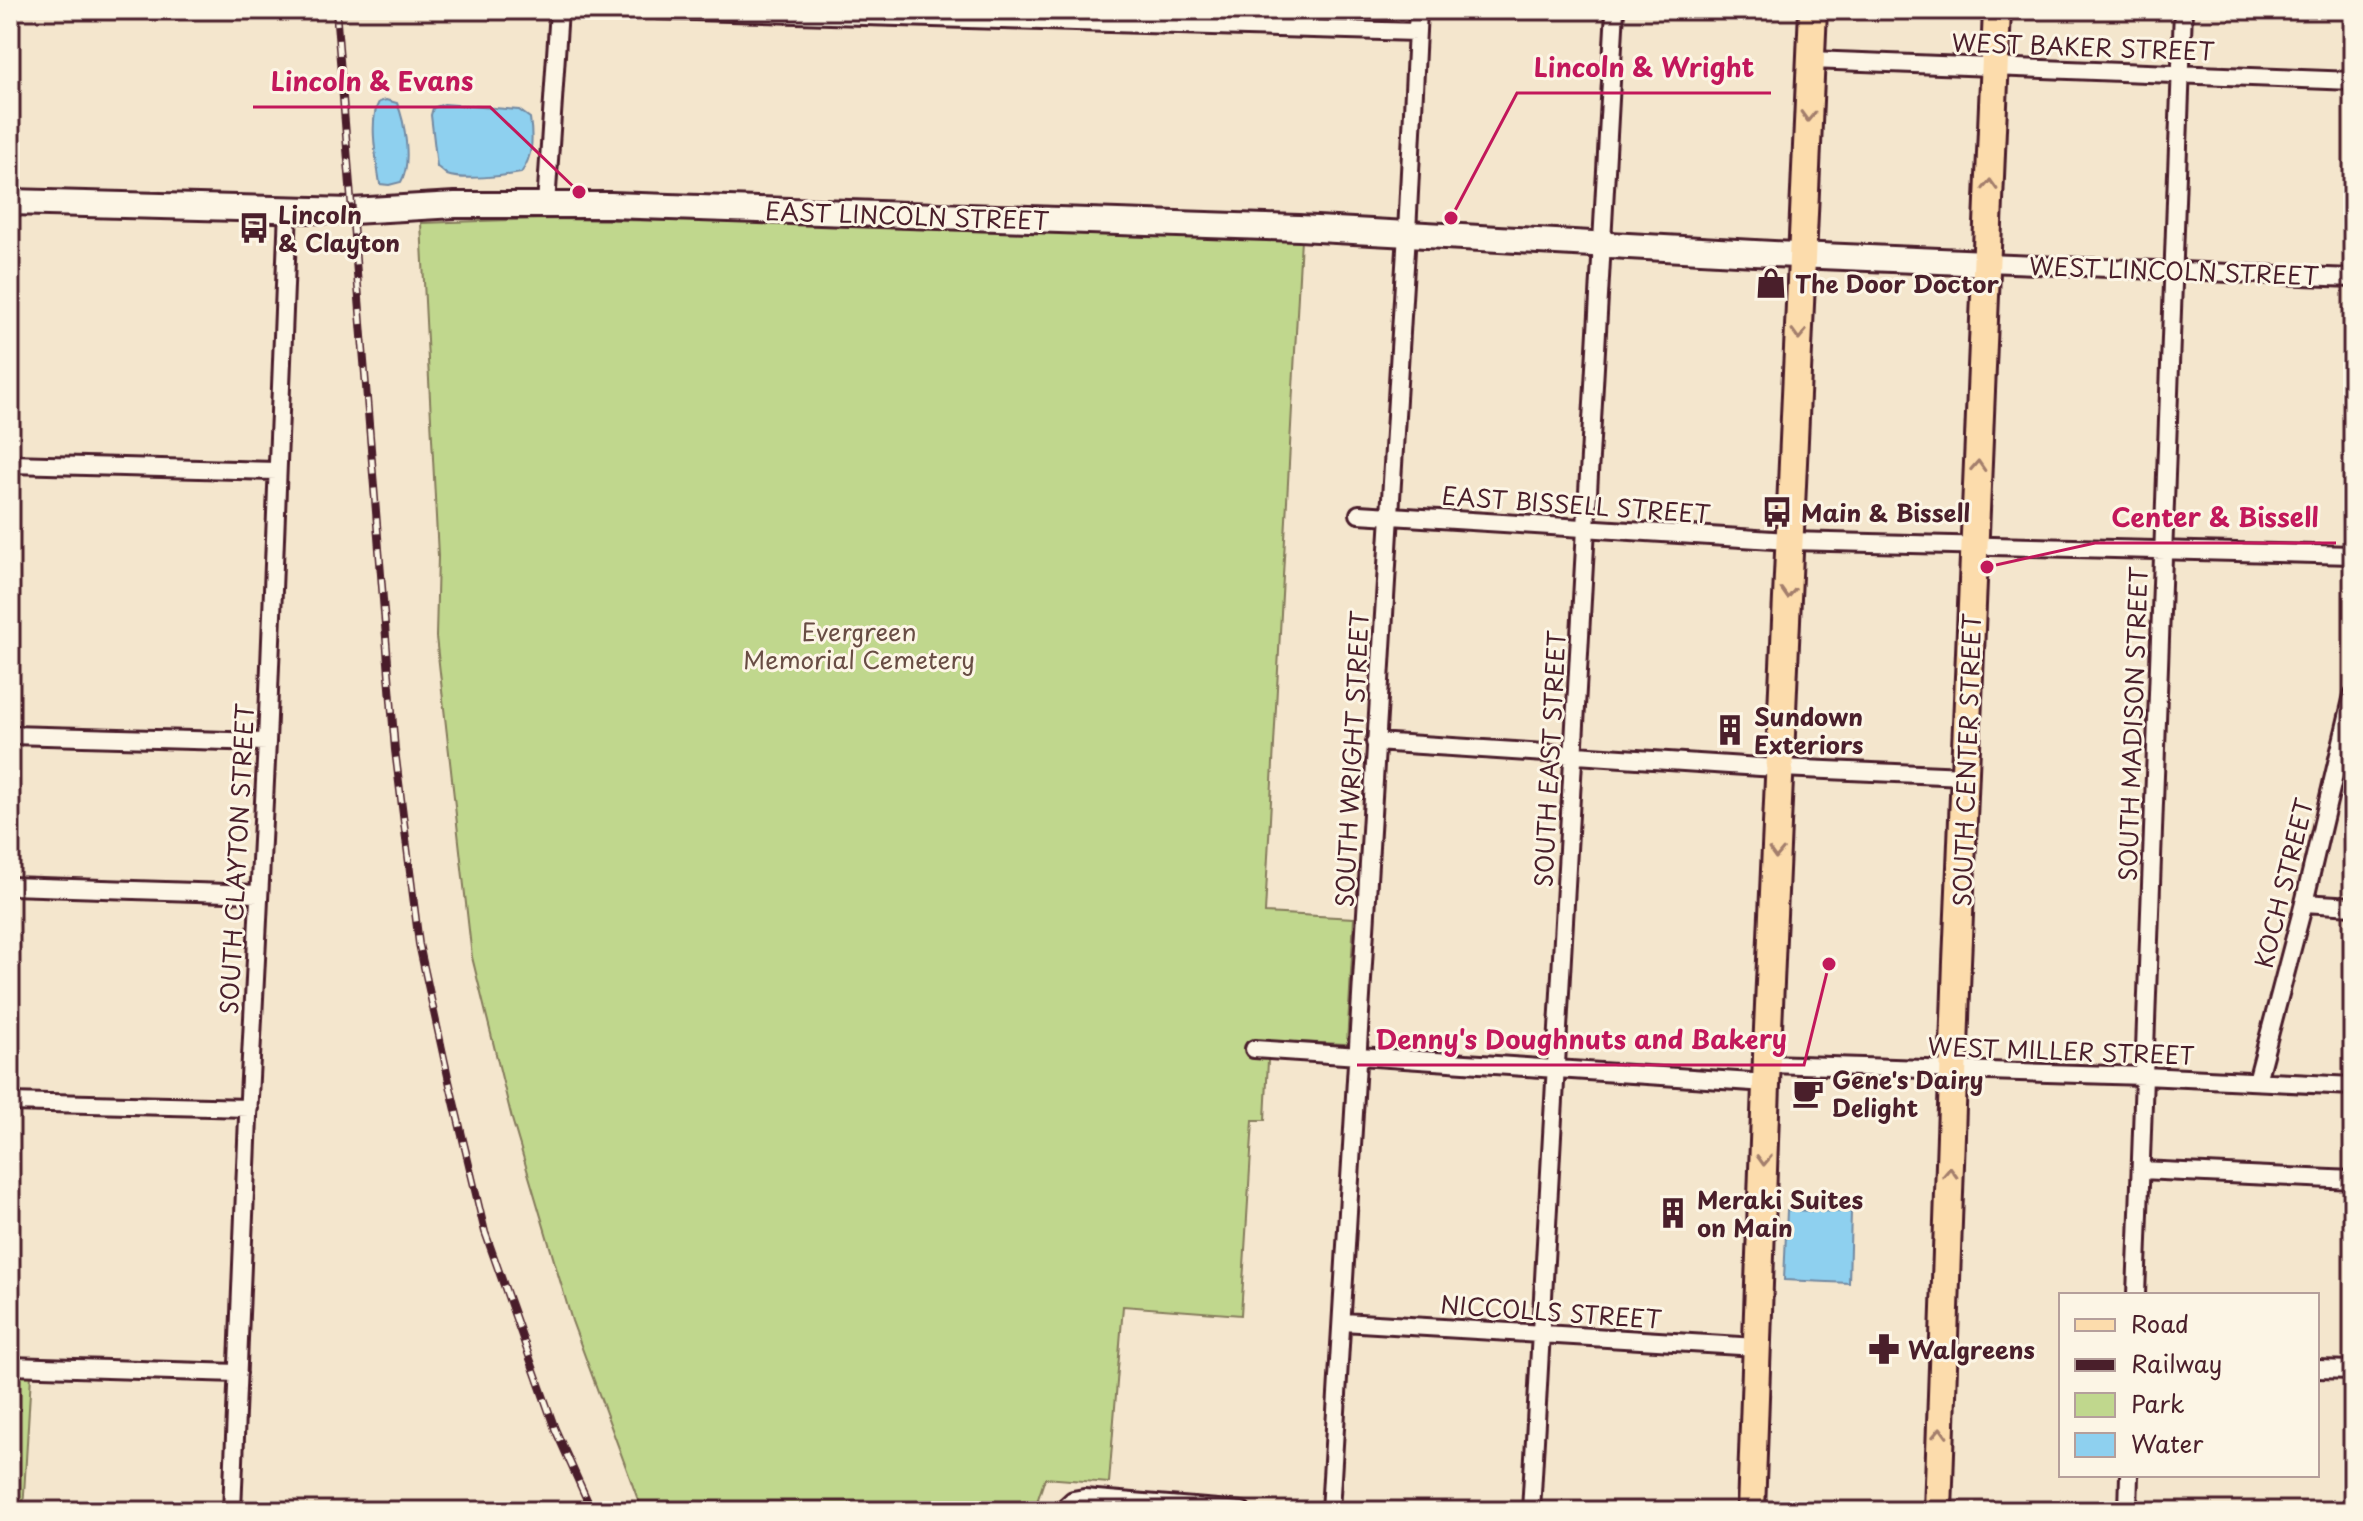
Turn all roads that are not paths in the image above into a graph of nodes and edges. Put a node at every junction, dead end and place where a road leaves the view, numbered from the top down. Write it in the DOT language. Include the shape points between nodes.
graph roads {
  1 [pos="559,10"];
  2 [pos="659,10"];
  3 [pos="1418,10"];
  4 [pos="1615,10"];
  5 [pos="1813,10"];
  6 [pos="1997,10"];
  7 [pos="2183,10"];
  8 [pos="1417,32"];
  9 [pos="1811,60"];
  10 [pos="1995,67"];
  11 [pos="2181,74"];
  12 [pos="2353,81"];
  13 [pos="10,202"];
  14 [pos="546,205"];
  15 [pos="288,209"];
  16 [pos="1407,233"];
  17 [pos="1601,245"];
  18 [pos="1803,256"];
  19 [pos="1987,263"];
  20 [pos="2173,270"];
  21 [pos="2353,278"];
  22 [pos="10,464"];
  23 [pos="277,471"];
  24 [pos="1359,514"];
  25 [pos="1390,516"];
  26 [pos="1586,528"];
  27 [pos="1790,541"];
  28 [pos="1975,545"];
  29 [pos="2162,550"];
  30 [pos="2353,555"];
  31 [pos="2353,695"];
  32 [pos="10,735"];
  33 [pos="267,742"];
  34 [pos="1375,742"];
  35 [pos="1574,754"];
  36 [pos="1779,767"];
  37 [pos="1965,776"];
  38 [pos="10,886"];
  39 [pos="258,894"];
  40 [pos="2304,903"];
  41 [pos="2353,906"];
  42 [pos="1254,1049"];
  43 [pos="1358,1056"];
  44 [pos="1556,1070"];
  45 [pos="1953,1070"];
  46 [pos="1767,1073"];
  47 [pos="2144,1076"];
  48 [pos="2257,1081"];
  49 [pos="2353,1086"];
  50 [pos="10,1102"];
  51 [pos="249,1108"];
  52 [pos="2141,1170"];
  53 [pos="2353,1180"];
  54 [pos="2136,1293"];
  55 [pos="1343,1322"];
  56 [pos="1540,1334"];
  57 [pos="1757,1347"];
  58 [pos="10,1366"];
  59 [pos="2319,1369"];
  60 [pos="2353,1370"];
  61 [pos="238,1373"];
  62 [pos="2129,1477"];
  63 [pos="1063,1508"];
  64 [pos="232,1511"];
  65 [pos="1242,1511"];
  66 [pos="1330,1511"];
  67 [pos="1531,1511"];
  68 [pos="1751,1511"];
  69 [pos="1938,1511"];
  70 [pos="2128,1511"];
  1 -- 14 [label="street"];
  2 -- 8 [label="street"];
  3 -- 8 [label="street, SOUTH WRIGHT STREET"];
  4 -- 17 [label="street, SOUTH EAST STREET"];
  5 -- 9 [label="main road"];
  6 -- 10 [label="main road, SOUTH CENTER STREET"];
  7 -- 11 [label="street, SOUTH MADISON STREET"];
  8 -- 16 [label="street, SOUTH WRIGHT STREET"];
  9 -- 10 [label="street, WEST BAKER STREET"];
  9 -- 18 [label="main road, one-way"];
  10 -- 11 [label="street, WEST BAKER STREET"];
  19 -- 10 [label="main road, SOUTH CENTER STREET, one-way"];
  11 -- 12 [label="street, WEST BAKER STREET"];
  11 -- 20 [label="street, SOUTH MADISON STREET"];
  13 -- 15 [label="main road, EAST LINCOLN STREET"];
  14 -- 15 [label="main road, EAST LINCOLN STREET"];
  14 -- 16 [label="main road, EAST LINCOLN STREET"];
  15 -- 23 [label="street, SOUTH CLAYTON STREET"];
  16 -- 17 [label="main road, EAST LINCOLN STREET"];
  16 -- 25 [label="street, SOUTH WRIGHT STREET"];
  17 -- 18 [label="main road, EAST LINCOLN STREET"];
  17 -- 26 [label="street, SOUTH EAST STREET"];
  18 -- 19 [label="main road, WEST LINCOLN STREET"];
  18 -- 27 [label="main road, one-way"];
  19 -- 20 [label="street, WEST LINCOLN STREET"];
  28 -- 19 [label="main road, SOUTH CENTER STREET, one-way"];
  20 -- 21 [label="street, WEST LINCOLN STREET"];
  20 -- 29 [label="street, SOUTH MADISON STREET"];
  22 -- 23 [label="street"];
  23 -- 33 [label="street, SOUTH CLAYTON STREET"];
  24 -- 25 [label="street, EAST BISSELL STREET"];
  25 -- 26 [label="street, EAST BISSELL STREET"];
  25 -- 34 [label="street, SOUTH WRIGHT STREET"];
  26 -- 27 [label="street, EAST BISSELL STREET"];
  26 -- 35 [label="street, SOUTH EAST STREET"];
  27 -- 28 [label="street, EAST BISSELL STREET"];
  27 -- 36 [label="main road, one-way"];
  28 -- 29 [label="street, EAST BISSELL STREET"];
  28 -- 37 [label="main road, SOUTH CENTER STREET"];
  29 -- 30 [label="street, EAST BISSELL STREET"];
  29 -- 47 [label="street, SOUTH MADISON STREET"];
  31 -- 40 [label="street, KOCH STREET"];
  32 -- 33 [label="street"];
  33 -- 39 [label="street, SOUTH CLAYTON STREET"];
  34 -- 35 [label="street"];
  34 -- 43 [label="street, SOUTH WRIGHT STREET"];
  35 -- 36 [label="street"];
  35 -- 44 [label="street, SOUTH EAST STREET"];
  36 -- 37 [label="street"];
  36 -- 46 [label="main road, one-way"];
  37 -- 45 [label="main road, SOUTH CENTER STREET"];
  38 -- 39 [label="street"];
  39 -- 51 [label="street, SOUTH CLAYTON STREET"];
  40 -- 41 [label="street"];
  40 -- 48 [label="street, KOCH STREET"];
  42 -- 43 [label="street, WEST MILLER STREET"];
  43 -- 44 [label="street, WEST MILLER STREET"];
  43 -- 55 [label="street, SOUTH WRIGHT STREET"];
  44 -- 46 [label="street, WEST MILLER STREET"];
  44 -- 56 [label="street, SOUTH EAST STREET"];
  45 -- 46 [label="street, WEST MILLER STREET"];
  45 -- 47 [label="street, WEST MILLER STREET"];
  69 -- 45 [label="main road, SOUTH CENTER STREET, one-way"];
  46 -- 57 [label="main road, one-way"];
  47 -- 48 [label="street, WEST MILLER STREET"];
  47 -- 52 [label="street, SOUTH MADISON STREET"];
  48 -- 49 [label="street, WEST MILLER STREET"];
  50 -- 51 [label="street"];
  51 -- 61 [label="street, SOUTH CLAYTON STREET"];
  52 -- 53 [label="street"];
  52 -- 54 [label="street, SOUTH MADISON STREET"];
  55 -- 56 [label="street, NICCOLLS STREET"];
  55 -- 66 [label="street, SOUTH WRIGHT STREET"];
  56 -- 57 [label="street, NICCOLLS STREET"];
  56 -- 67 [label="street, SOUTH EAST STREET"];
  57 -- 68 [label="main road"];
  58 -- 61 [label="street"];
  59 -- 60 [label="street"];
  61 -- 64 [label="street, SOUTH CLAYTON STREET"];
  62 -- 70 [label="street"];
  63 -- 65 [label="street" via="1084,1498"];
}
